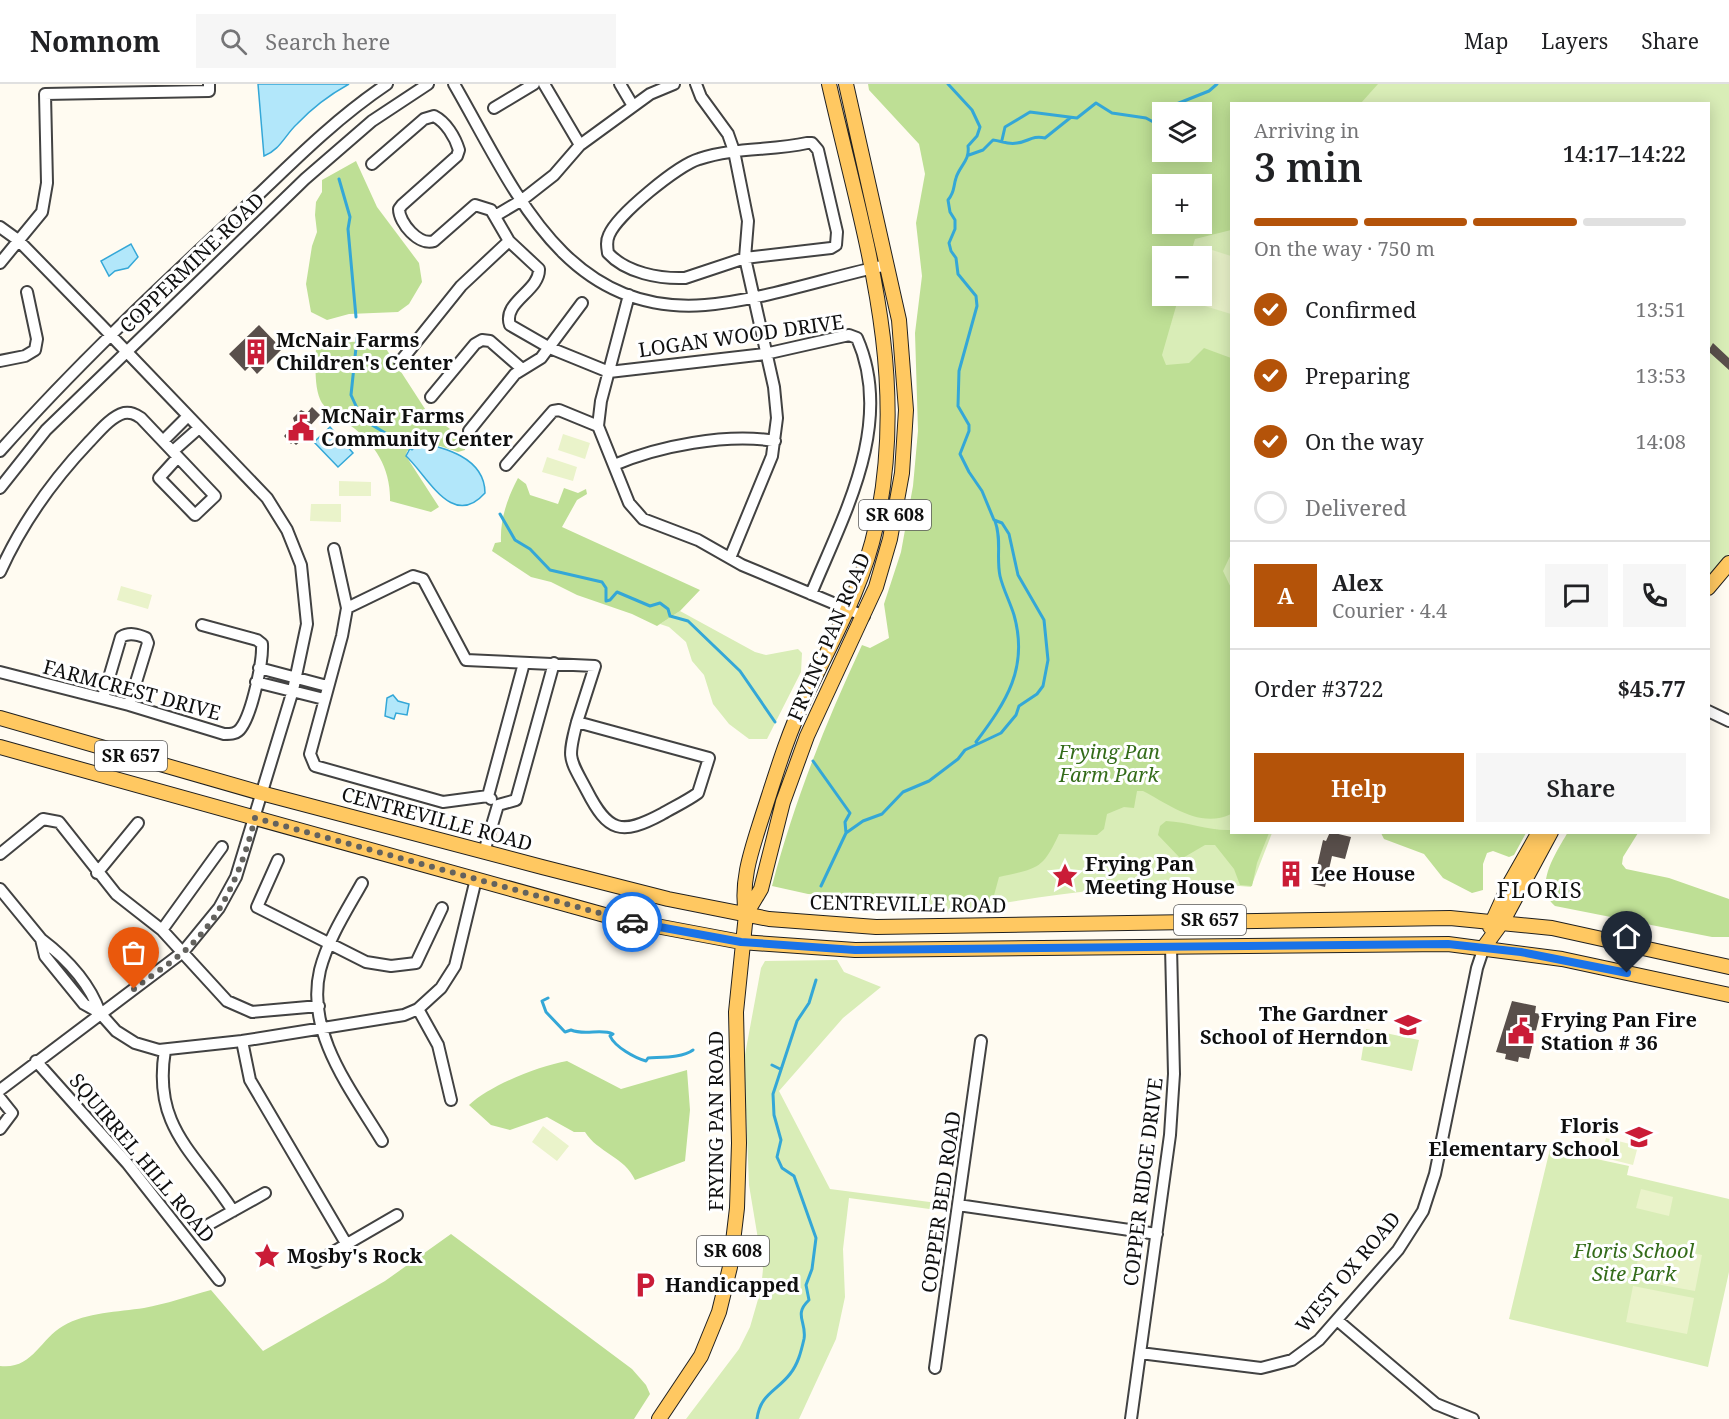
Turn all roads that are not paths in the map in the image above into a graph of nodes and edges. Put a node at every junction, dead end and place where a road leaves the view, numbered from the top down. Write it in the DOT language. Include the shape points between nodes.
graph roads {
  1 [pos="209,84"];
  2 [pos="387,84"];
  3 [pos="428,84"];
  4 [pos="454,84"];
  5 [pos="534,84"];
  6 [pos="543,84"];
  7 [pos="620,84"];
  8 [pos="674,84"];
  9 [pos="696,84"];
  10 [pos="829,84"];
  11 [pos="846,84"];
  12 [pos="116,88"];
  13 [pos="633,106"];
  14 [pos="494,108"];
  15 [pos="580,145"];
  16 [pos="734,151"];
  17 [pos="372,164"];
  18 [pos="522,200"];
  19 [pos="495,216"];
  20 [pos="0,227"];
  21 [pos="18,240"];
  22 [pos="509,241"];
  23 [pos="745,258"];
  24 [pos="0,263"];
  25 [pos="887,265"];
  26 [pos="870,269"];
  27 [pos="27,292"];
  28 [pos="629,295"];
  29 [pos="752,296"];
  30 [pos="582,303"];
  31 [pos="111,335"];
  32 [pos="550,348"];
  33 [pos="127,352"];
  34 [pos="765,354"];
  35 [pos="0,361"];
  36 [pos="400,362"];
  37 [pos="521,368"];
  38 [pos="609,372"];
  39 [pos="431,397"];
  40 [pos="188,416"];
  41 [pos="598,426"];
  42 [pos="200,428"];
  43 [pos="469,431"];
  44 [pos="164,440"];
  45 [pos="775,441"];
  46 [pos="0,451"];
  47 [pos="175,454"];
  48 [pos="506,465"];
  49 [pos="614,465"];
  50 [pos="0,488"];
  51 [pos="334,549"];
  52 [pos="730,558"];
  53 [pos="1729,563"];
  54 [pos="0,572"];
  55 [pos="1710,586"];
  56 [pos="811,594"];
  57 [pos="347,608"];
  58 [pos="848,609"];
  59 [pos="864,616"];
  60 [pos="202,625"];
  61 [pos="524,663"];
  62 [pos="554,663"];
  63 [pos="259,668"];
  64 [pos="0,672"];
  65 [pos="296,677"];
  66 [pos="255,682"];
  67 [pos="327,686"];
  68 [pos="293,690"];
  69 [pos="103,698"];
  70 [pos="324,699"];
  71 [pos="129,705"];
  72 [pos="1710,712"];
  73 [pos="0,718"];
  74 [pos="1729,721"];
  75 [pos="577,722"];
  76 [pos="0,747"];
  77 [pos="261,793"];
  78 [pos="488,796"];
  79 [pos="498,806"];
  80 [pos="255,818"];
  81 [pos="138,823"];
  82 [pos="1538,834"];
  83 [pos="1550,834"];
  84 [pos="222,847"];
  85 [pos="484,852"];
  86 [pos="0,854"];
  87 [pos="278,860"];
  88 [pos="97,873"];
  89 [pos="476,879"];
  90 [pos="362,883"];
  91 [pos="0,889"];
  92 [pos="442,909"];
  93 [pos="746,914"];
  94 [pos="1497,921"];
  95 [pos="162,930"];
  96 [pos="741,942"];
  97 [pos="330,944"];
  98 [pos="1171,947"];
  99 [pos="1484,947"];
  100 [pos="183,952"];
  101 [pos="1729,967"];
  102 [pos="1694,987"];
  103 [pos="1729,990"];
  104 [pos="1729,995"];
  105 [pos="319,1006"];
  106 [pos="418,1009"];
  107 [pos="100,1013"];
  108 [pos="322,1028"];
  109 [pos="242,1041"];
  110 [pos="981,1041"];
  111 [pos="165,1050"];
  112 [pos="36,1061"];
  113 [pos="0,1090"];
  114 [pos="0,1098"];
  115 [pos="451,1100"];
  116 [pos="0,1129"];
  117 [pos="382,1142"];
  118 [pos="265,1193"];
  119 [pos="958,1205"];
  120 [pos="233,1211"];
  121 [pos="397,1215"];
  122 [pos="206,1226"];
  123 [pos="1157,1234"];
  124 [pos="347,1245"];
  125 [pos="316,1263"];
  126 [pos="219,1280"];
  127 [pos="1337,1320"];
  128 [pos="1140,1353"];
  129 [pos="935,1368"];
  130 [pos="659,1419"];
  131 [pos="1131,1419"];
  132 [pos="1473,1419"];
  1 -- 12 [label="street" via="209,91"];
  2 -- 31 [label="street, COPPERMINE ROAD" via="294,158"];
  3 -- 33 [label="street, COPPERMINE ROAD" via="372,121 318,167"];
  4 -- 18 [label="street"];
  5 -- 14 [label="street"];
  6 -- 15 [label="street"];
  7 -- 13 [label="street"];
  8 -- 13 [label="street"];
  9 -- 16 [label="street" via="728,134"];
  10 -- 26 [label="main road, FRYING PAN ROAD / SR 608"];
  11 -- 25 [label="main road, FRYING PAN ROAD / SR 608"];
  12 -- 21 [label="street" via="45,94 47,183 42,212"];
  13 -- 15 [label="street"];
  15 -- 18 [label="street" via="555,175"];
  16 -- 23 [label="street" via="748,221"];
  16 -- 23 [label="street" via="812,143 818,150 838,238 831,248"];
  16 -- 23 [label="street" via="697,159 680,169 623,216 610,232 606,246 612,258 628,267 675,279"];
  17 -- 19 [label="street" via="424,119 434,116 447,127 459,150 457,156 402,205 400,217 420,241 427,243 475,205 486,206"];
  18 -- 19 [label="street"];
  18 -- 28 [label="street" via="537,225 569,261 596,280"];
  19 -- 22 [label="street, LOGAN WOOD DRIVE"];
  20 -- 21 [label="street"];
  21 -- 24 [label="street"];
  21 -- 31 [label="street"];
  22 -- 32 [label="street, LOGAN WOOD DRIVE" via="537,265 539,275 510,310 508,321"];
  22 -- 36 [label="street" via="461,286"];
  23 -- 29 [label="street"];
  25 -- 26 [label="street"];
  25 -- 59 [label="main road, FRYING PAN ROAD / SR 608" via="904,362 906,444 890,539"];
  26 -- 29 [label="street"];
  26 -- 58 [label="main road, FRYING PAN ROAD / SR 608" via="886,351 887,455 876,528"];
  27 -- 35 [label="street" via="37,339 35,350 26,356"];
  28 -- 29 [label="street" via="688,306"];
  28 -- 38 [label="street"];
  29 -- 34 [label="street"];
  30 -- 32 [label="street"];
  31 -- 33 [label="street"];
  31 -- 46 [label="street, COPPERMINE ROAD"];
  32 -- 37 [label="street" via="534,365"];
  32 -- 38 [label="street, LOGAN WOOD DRIVE"];
  33 -- 40 [label="street"];
  33 -- 50 [label="street, COPPERMINE ROAD" via="46,430"];
  34 -- 38 [label="street, LOGAN WOOD DRIVE"];
  34 -- 45 [label="street" via="774,387"];
  34 -- 56 [label="street, LOGAN WOOD DRIVE" via="849,335 860,344 869,382 871,407 862,465"];
  37 -- 39 [label="street" via="490,341 482,340"];
  37 -- 43 [label="street"];
  38 -- 41 [label="street"];
  40 -- 42 [label="street"];
  40 -- 44 [label="street"];
  41 -- 48 [label="street" via="560,410 553,411"];
  41 -- 49 [label="street"];
  42 -- 47 [label="street"];
  42 -- 65 [label="street" via="267,498 295,547 301,565 307,624"];
  44 -- 47 [label="street"];
  44 -- 54 [label="street" via="133,413 122,414 102,428 45,491"];
  45 -- 49 [label="street" via="750,438 694,443 639,454"];
  45 -- 52 [label="street"];
  47 -- 47 [label="street" via="215,496 195,515 159,478"];
  49 -- 52 [label="street" via="629,503 643,519 698,540"];
  51 -- 57 [label="street"];
  52 -- 56 [label="street"];
  53 -- 55 [label="main road"];
  56 -- 58 [label="street"];
  57 -- 61 [label="street" via="419,576 466,660"];
  57 -- 67 [label="street"];
  58 -- 59 [label="street"];
  58 -- 93 [label="main road, FRYING PAN ROAD / SR 608" via="784,749 753,846 742,894"];
  59 -- 93 [label="main road, FRYING PAN ROAD / SR 608" via="803,747 783,802 761,889"];
  60 -- 63 [label="street, FARMCREST DRIVE" via="257,639 262,644"];
  61 -- 62 [label="street"];
  61 -- 78 [label="street"];
  62 -- 75 [label="street" via="595,666"];
  62 -- 79 [label="street" via="516,800"];
  63 -- 65 [label="street"];
  63 -- 66 [label="street, FARMCREST DRIVE"];
  64 -- 69 [label="street, FARMCREST DRIVE"];
  65 -- 67 [label="street"];
  65 -- 68 [label="street"];
  66 -- 68 [label="street"];
  66 -- 71 [label="street, FARMCREST DRIVE" via="241,730 233,734"];
  67 -- 70 [label="street"];
  68 -- 70 [label="street"];
  68 -- 77 [label="street"];
  69 -- 71 [label="street, FARMCREST DRIVE"];
  69 -- 71 [label="street" via="121,638 136,634 148,643"];
  70 -- 78 [label="street" via="310,754 315,766 443,802"];
  72 -- 74 [label="street"];
  73 -- 77 [label="main road, CENTREVILLE ROAD / SR 657"];
  75 -- 75 [label="street" via="569,753 571,765 597,811 612,824 638,827 698,793 710,758"];
  76 -- 80 [label="main road, CENTREVILLE ROAD / SR 657"];
  77 -- 80 [label="street"];
  77 -- 85 [label="main road, CENTREVILLE ROAD / SR 657"];
  78 -- 79 [label="street"];
  79 -- 85 [label="street"];
  80 -- 89 [label="main road, CENTREVILLE ROAD / SR 657"];
  80 -- 100 [label="street" via="236,877 219,908"];
  81 -- 88 [label="street"];
  82 -- 94 [label="main road, WEST OX ROAD"];
  83 -- 94 [label="main road, WEST OX ROAD"];
  84 -- 95 [label="street"];
  85 -- 93 [label="main road, CENTREVILLE ROAD / SR 657" via="639,892"];
  86 -- 88 [label="street" via="43,819 59,822"];
  87 -- 97 [label="street" via="257,906"];
  88 -- 95 [label="street" via="116,894"];
  89 -- 96 [label="main road, CENTREVILLE ROAD / SR 657" via="619,919"];
  89 -- 106 [label="street" via="455,966 441,988"];
  90 -- 97 [label="street"];
  91 -- 107 [label="street" via="94,994"];
  92 -- 97 [label="street" via="416,963 391,966 366,962"];
  93 -- 94 [label="main road, CENTREVILLE ROAD / SR 657" via="876,927 1395,917"];
  93 -- 96 [label="main road, FRYING PAN ROAD / SR 608"];
  94 -- 99 [label="main road, WEST OX ROAD"];
  94 -- 101 [label="main road, CENTREVILLE ROAD / SR 657" via="1576,933"];
  95 -- 100 [label="street"];
  96 -- 98 [label="main road, CENTREVILLE ROAD / SR 657" via="855,950"];
  96 -- 130 [label="main road, FRYING PAN ROAD / SR 608" via="735,1037 737,1208 730,1268 719,1312 700,1356"];
  97 -- 105 [label="street" via="320,970"];
  98 -- 99 [label="main road, CENTREVILLE ROAD / SR 657"];
  98 -- 123 [label="street, COPPER RIDGE DRIVE" via="1173,1102"];
  99 -- 102 [label="main road, CENTREVILLE ROAD / SR 657"];
  99 -- 127 [label="street, WEST OX ROAD" via="1430,1191 1405,1241"];
  100 -- 105 [label="street" via="227,1000 252,1012"];
  100 -- 107 [label="street"];
  102 -- 103 [label="main road"];
  102 -- 104 [label="main road, CENTREVILLE ROAD / SR 657"];
  105 -- 108 [label="street"];
  106 -- 108 [label="street" via="404,1015"];
  106 -- 115 [label="street" via="438,1045"];
  107 -- 111 [label="street" via="126,1038 148,1048"];
  107 -- 112 [label="street"];
  108 -- 109 [label="street"];
  108 -- 117 [label="street" via="328,1049"];
  109 -- 111 [label="street"];
  109 -- 124 [label="street" via="250,1080"];
  110 -- 119 [label="street, COPPER BED ROAD"];
  111 -- 120 [label="street" via="162,1085 166,1111 176,1135"];
  112 -- 113 [label="street"];
  112 -- 126 [label="street, SQUIRREL HILL ROAD" via="127,1163"];
  114 -- 116 [label="street" via="12,1113"];
  118 -- 120 [label="street"];
  119 -- 123 [label="street"];
  119 -- 129 [label="street, COPPER BED ROAD"];
  120 -- 122 [label="street"];
  121 -- 124 [label="street"];
  123 -- 128 [label="street, COPPER RIDGE DRIVE"];
  124 -- 125 [label="street"];
  127 -- 128 [label="street, WEST OX ROAD" via="1306,1352 1272,1366 1242,1367"];
  127 -- 132 [label="street" via="1436,1404"];
  128 -- 131 [label="street, COPPER RIDGE DRIVE"];
}
